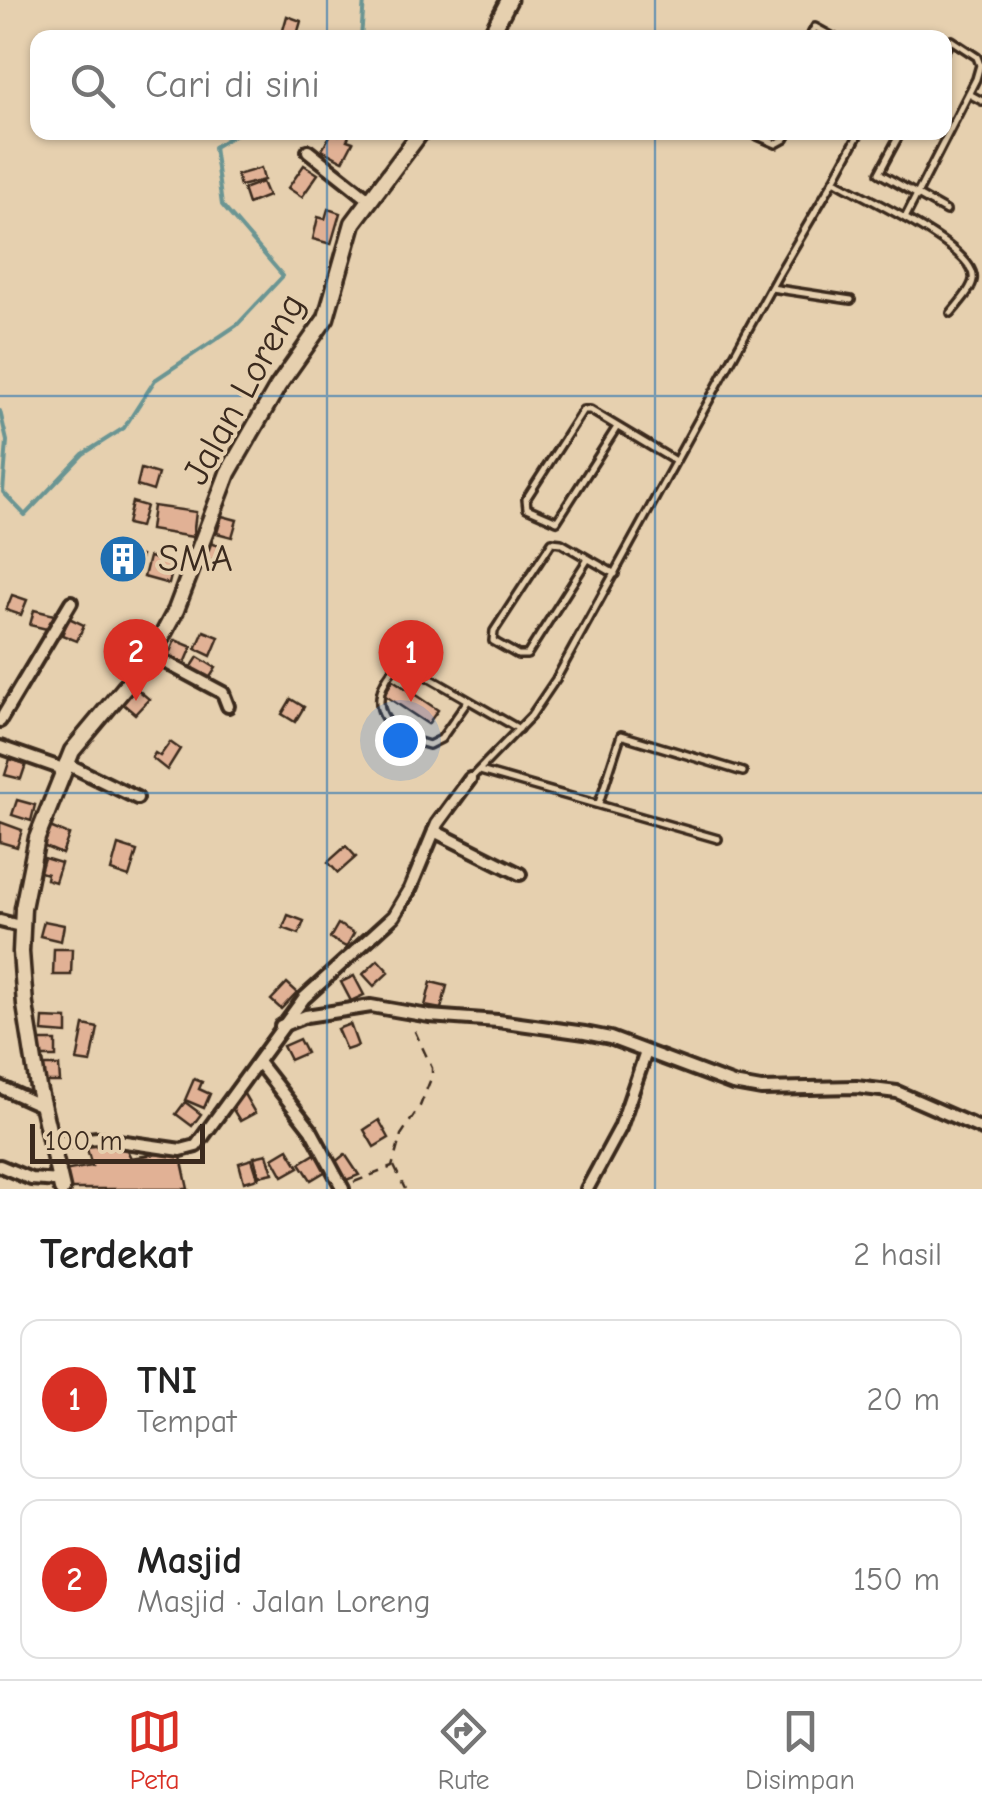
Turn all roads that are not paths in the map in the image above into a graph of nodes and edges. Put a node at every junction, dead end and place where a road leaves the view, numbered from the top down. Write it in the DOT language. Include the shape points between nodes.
graph roads {
  1 [pos="509,0"];
  2 [pos="493,30"];
  3 [pos="952,41"];
  4 [pos="969,94"];
  5 [pos="982,101"];
  6 [pos="952,127"];
  7 [pos="414,140"];
  8 [pos="749,140"];
  9 [pos="856,140"];
  10 [pos="897,140"];
  11 [pos="945,140"];
  12 [pos="746,145"];
  13 [pos="308,152"];
  14 [pos="834,180"];
  15 [pos="917,195"];
  16 [pos="370,200"];
  17 [pos="946,212"];
  18 [pos="905,218"];
  19 [pos="771,288"];
  20 [pos="851,300"];
  21 [pos="952,314"];
  22 [pos="617,426"];
  23 [pos="675,461"];
  24 [pos="588,558"];
  25 [pos="615,574"];
  26 [pos="71,602"];
  27 [pos="152,656"];
  28 [pos="467,702"];
  29 [pos="228,706"];
  30 [pos="0,720"];
  31 [pos="519,729"];
  32 [pos="0,747"];
  33 [pos="64,766"];
  34 [pos="742,772"];
  35 [pos="475,775"];
  36 [pos="136,798"];
  37 [pos="599,803"];
  38 [pos="434,831"];
  39 [pos="718,839"];
  40 [pos="520,874"];
  41 [pos="0,922"];
  42 [pos="20,926"];
  43 [pos="282,1026"];
  44 [pos="646,1052"];
  45 [pos="258,1062"];
  46 [pos="0,1087"];
  47 [pos="42,1106"];
  48 [pos="982,1129"];
  49 [pos="50,1143"];
  50 [pos="0,1166"];
  51 [pos="60,1185"];
  52 [pos="343,1188"];
  53 [pos="587,1189"];
  1 -- 2 [label="street"];
  3 -- 4 [label="lane" via="978,57"];
  4 -- 5 [label="lane"];
  4 -- 6 [label="lane"];
  7 -- 16 [label="street, Jalan Loreng"];
  8 -- 12 [label="lane"];
  9 -- 14 [label="lane"];
  10 -- 15 [label="lane" via="879,173"];
  11 -- 15 [label="lane"];
  13 -- 16 [label="street"];
  14 -- 18 [label="lane"];
  14 -- 19 [label="lane"];
  15 -- 17 [label="lane"];
  15 -- 18 [label="lane"];
  16 -- 27 [label="street, Jalan Loreng" via="353,223 326,318 228,472"];
  18 -- 21 [label="lane" via="973,272"];
  19 -- 20 [label="lane"];
  19 -- 23 [label="lane"];
  22 -- 22 [label="lane" via="590,410 580,412 526,499 527,508 556,520"];
  22 -- 23 [label="lane"];
  23 -- 25 [label="lane"];
  24 -- 24 [label="lane" via="527,656 493,641 549,544"];
  24 -- 25 [label="lane"];
  25 -- 31 [label="lane" via="556,679"];
  26 -- 30 [label="street"];
  27 -- 29 [label="street" via="222,694"];
  27 -- 33 [label="street, Jalan Loreng"];
  28 -- 28 [label="lane" via="401,664 379,694 387,722 429,745 441,739"];
  28 -- 31 [label="lane"];
  31 -- 35 [label="lane"];
  32 -- 33 [label="street"];
  33 -- 36 [label="street"];
  33 -- 42 [label="street, Jalan Loreng" via="32,858"];
  34 -- 37 [label="lane" via="621,735"];
  35 -- 37 [label="lane"];
  35 -- 38 [label="street"];
  37 -- 39 [label="lane"];
  38 -- 40 [label="street"];
  38 -- 43 [label="street" via="394,916"];
  41 -- 42 [label="street"];
  42 -- 47 [label="street, Jalan Loreng"];
  43 -- 44 [label="street" via="355,1006 584,1033"];
  43 -- 45 [label="street"];
  44 -- 48 [label="street" via="760,1088 897,1092"];
  44 -- 53 [label="street" via="620,1128"];
  45 -- 49 [label="street" via="190,1149 97,1138"];
  45 -- 52 [label="street" via="300,1114"];
  46 -- 47 [label="street"];
  47 -- 49 [label="street, Jalan Loreng"];
  49 -- 51 [label="street, Jalan Loreng"];
  50 -- 51 [label="street"];
}
